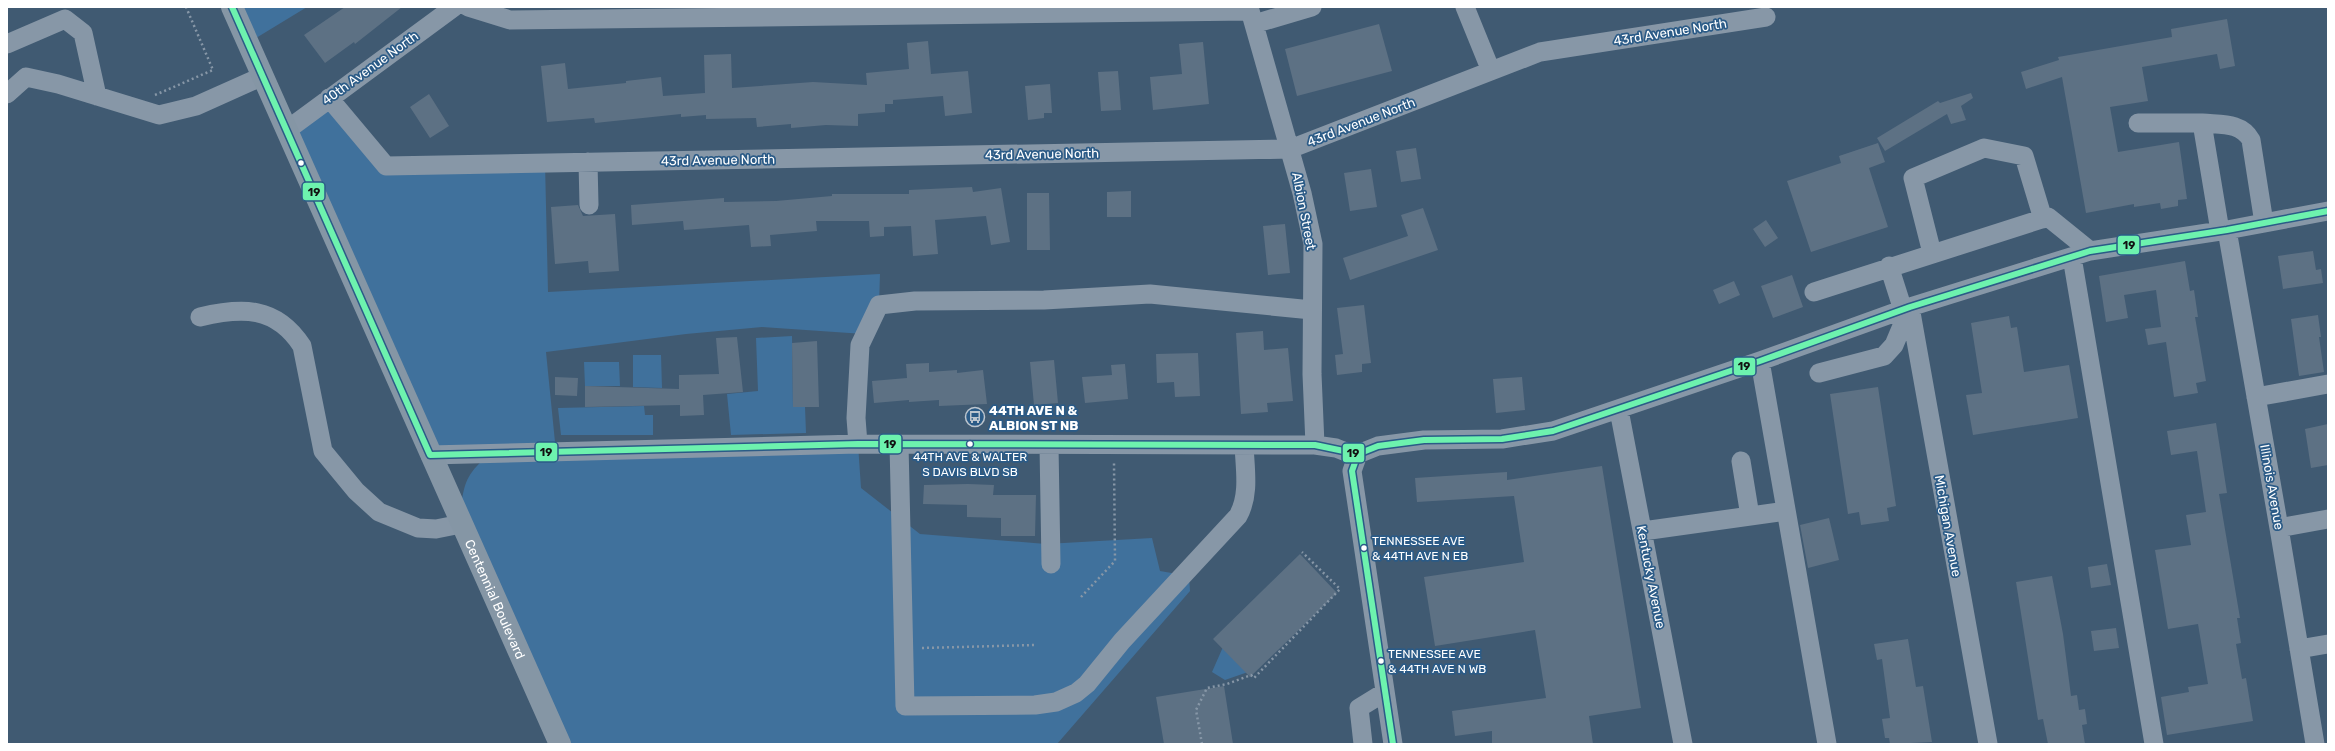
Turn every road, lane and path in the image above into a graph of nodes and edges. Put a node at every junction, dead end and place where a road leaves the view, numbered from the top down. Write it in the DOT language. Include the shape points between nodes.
graph roads {
  1 [pos="186,7"];
  2 [pos="232,7"];
  3 [pos="454,7"];
  4 [pos="468,7"];
  5 [pos="1312,7"];
  6 [pos="1465,7"];
  7 [pos="1251,14"];
  8 [pos="1766,18"];
  9 [pos="7,44"];
  10 [pos="1491,71"];
  11 [pos="263,76"];
  12 [pos="148,93"];
  13 [pos="7,94"];
  14 [pos="97,96"];
  15 [pos="329,98"];
  16 [pos="2202,123"];
  17 [pos="2138,124"];
  18 [pos="288,130"];
  19 [pos="1290,149"];
  20 [pos="588,162"];
  21 [pos="589,205"];
  22 [pos="2328,211"];
  23 [pos="2043,219"];
  24 [pos="2264,223"];
  25 [pos="2223,230"];
  26 [pos="2090,251"];
  27 [pos="1932,253"];
  28 [pos="2072,257"];
  29 [pos="1889,266"];
  30 [pos="1814,292"];
  31 [pos="1906,309"];
  32 [pos="1312,310"];
  33 [pos="200,317"];
  34 [pos="1760,361"];
  35 [pos="1819,373"];
  36 [pos="2328,384"];
  37 [pos="2256,397"];
  38 [pos="1619,410"];
  39 [pos="858,444"];
  40 [pos="898,444"];
  41 [pos="1049,445"];
  42 [pos="1244,445"];
  43 [pos="1315,445"];
  44 [pos="1358,454"];
  45 [pos="430,455"];
  46 [pos="1741,461"];
  47 [pos="1114,462"];
  48 [pos="1786,510"];
  49 [pos="1750,516"];
  50 [pos="2328,519"];
  51 [pos="461,524"];
  52 [pos="2279,528"];
  53 [pos="1643,531"];
  54 [pos="1302,552"];
  55 [pos="1051,564"];
  56 [pos="1081,597"];
  57 [pos="2328,644"];
  58 [pos="1034,645"];
  59 [pos="921,648"];
  60 [pos="2299,649"];
  61 [pos="1385,692"];
  62 [pos="560,744"];
  63 [pos="1202,744"];
  64 [pos="1363,744"];
  65 [pos="1392,744"];
  66 [pos="1682,744"];
  67 [pos="1828,744"];
  68 [pos="1988,744"];
  69 [pos="2154,744"];
  70 [pos="2315,744"];
  1 -- 12 [label="path" via="213,70 155,95"];
  2 -- 11 [label="main road, Centennial Boulevard"];
  3 -- 15 [label="street, 40th Avenue North"];
  4 -- 7 [label="street" via="510,20"];
  5 -- 7 [label="street"];
  6 -- 10 [label="street"];
  7 -- 19 [label="street, Albion Street"];
  8 -- 10 [label="street, 43rd Avenue North" via="1540,52"];
  9 -- 14 [label="street" via="65,19 83,33"];
  10 -- 19 [label="street, 43rd Avenue North"];
  11 -- 14 [label="street" via="196,106 159,115"];
  11 -- 18 [label="main road, Centennial Boulevard"];
  13 -- 14 [label="street" via="26,77"];
  15 -- 18 [label="street, 40th Avenue North"];
  15 -- 20 [label="street, 43rd Avenue North" via="386,166"];
  16 -- 17 [label="street"];
  16 -- 24 [label="street" via="2236,126 2247,132 2251,140"];
  16 -- 25 [label="street, Illinois Avenue"];
  18 -- 45 [label="main road, Centennial Boulevard"];
  19 -- 20 [label="street, 43rd Avenue North"];
  19 -- 32 [label="street, Albion Street" via="1312,244"];
  20 -- 21 [label="street"];
  22 -- 24 [label="street"];
  23 -- 26 [label="street" via="2048,217"];
  23 -- 27 [label="street"];
  23 -- 27 [label="street" via="2024,156 1984,148 1912,178"];
  24 -- 25 [label="street"];
  25 -- 26 [label="street"];
  25 -- 37 [label="street, Illinois Avenue"];
  26 -- 28 [label="street"];
  27 -- 29 [label="street"];
  28 -- 31 [label="street"];
  28 -- 69 [label="street"];
  29 -- 30 [label="street"];
  29 -- 31 [label="street, Michigan Avenue"];
  31 -- 34 [label="street"];
  31 -- 35 [label="street" via="1897,340 1884,356"];
  31 -- 68 [label="street, Michigan Avenue"];
  32 -- 39 [label="street" via="1150,294 1044,300 915,300 879,305 860,345 856,418"];
  32 -- 43 [label="street, Albion Street"];
  33 -- 51 [label="street" via="222,312 248,311 279,319 302,346 323,451 356,491 379,512 418,528 436,529"];
  34 -- 38 [label="street"];
  34 -- 48 [label="street"];
  36 -- 37 [label="street"];
  37 -- 52 [label="street, Illinois Avenue"];
  38 -- 44 [label="street" via="1553,431 1502,439 1424,440 1378,446"];
  38 -- 53 [label="street, Kentucky Avenue"];
  39 -- 40 [label="street"];
  39 -- 45 [label="street"];
  40 -- 41 [label="street"];
  40 -- 42 [label="street" via="904,706 1035,705 1056,702 1076,693 1087,684 1122,641 1238,516 1245,496"];
  41 -- 42 [label="street"];
  41 -- 55 [label="street"];
  42 -- 43 [label="street"];
  43 -- 44 [label="street"];
  44 -- 61 [label="street" via="1352,471"];
  45 -- 51 [label="main road, Centennial Boulevard"];
  46 -- 49 [label="street"];
  47 -- 56 [label="path" via="1115,561"];
  48 -- 49 [label="street"];
  48 -- 67 [label="street"];
  49 -- 53 [label="street"];
  50 -- 52 [label="street"];
  51 -- 62 [label="main road, Centennial Boulevard"];
  52 -- 60 [label="street, Illinois Avenue"];
  53 -- 66 [label="street, Kentucky Avenue"];
  54 -- 63 [label="path" via="1340,589 1254,678 1251,675 1207,688 1196,710"];
  57 -- 60 [label="street"];
  58 -- 59 [label="path"];
  60 -- 70 [label="street, Illinois Avenue"];
  61 -- 64 [label="street" via="1359,708"];
  61 -- 65 [label="street"];
}
